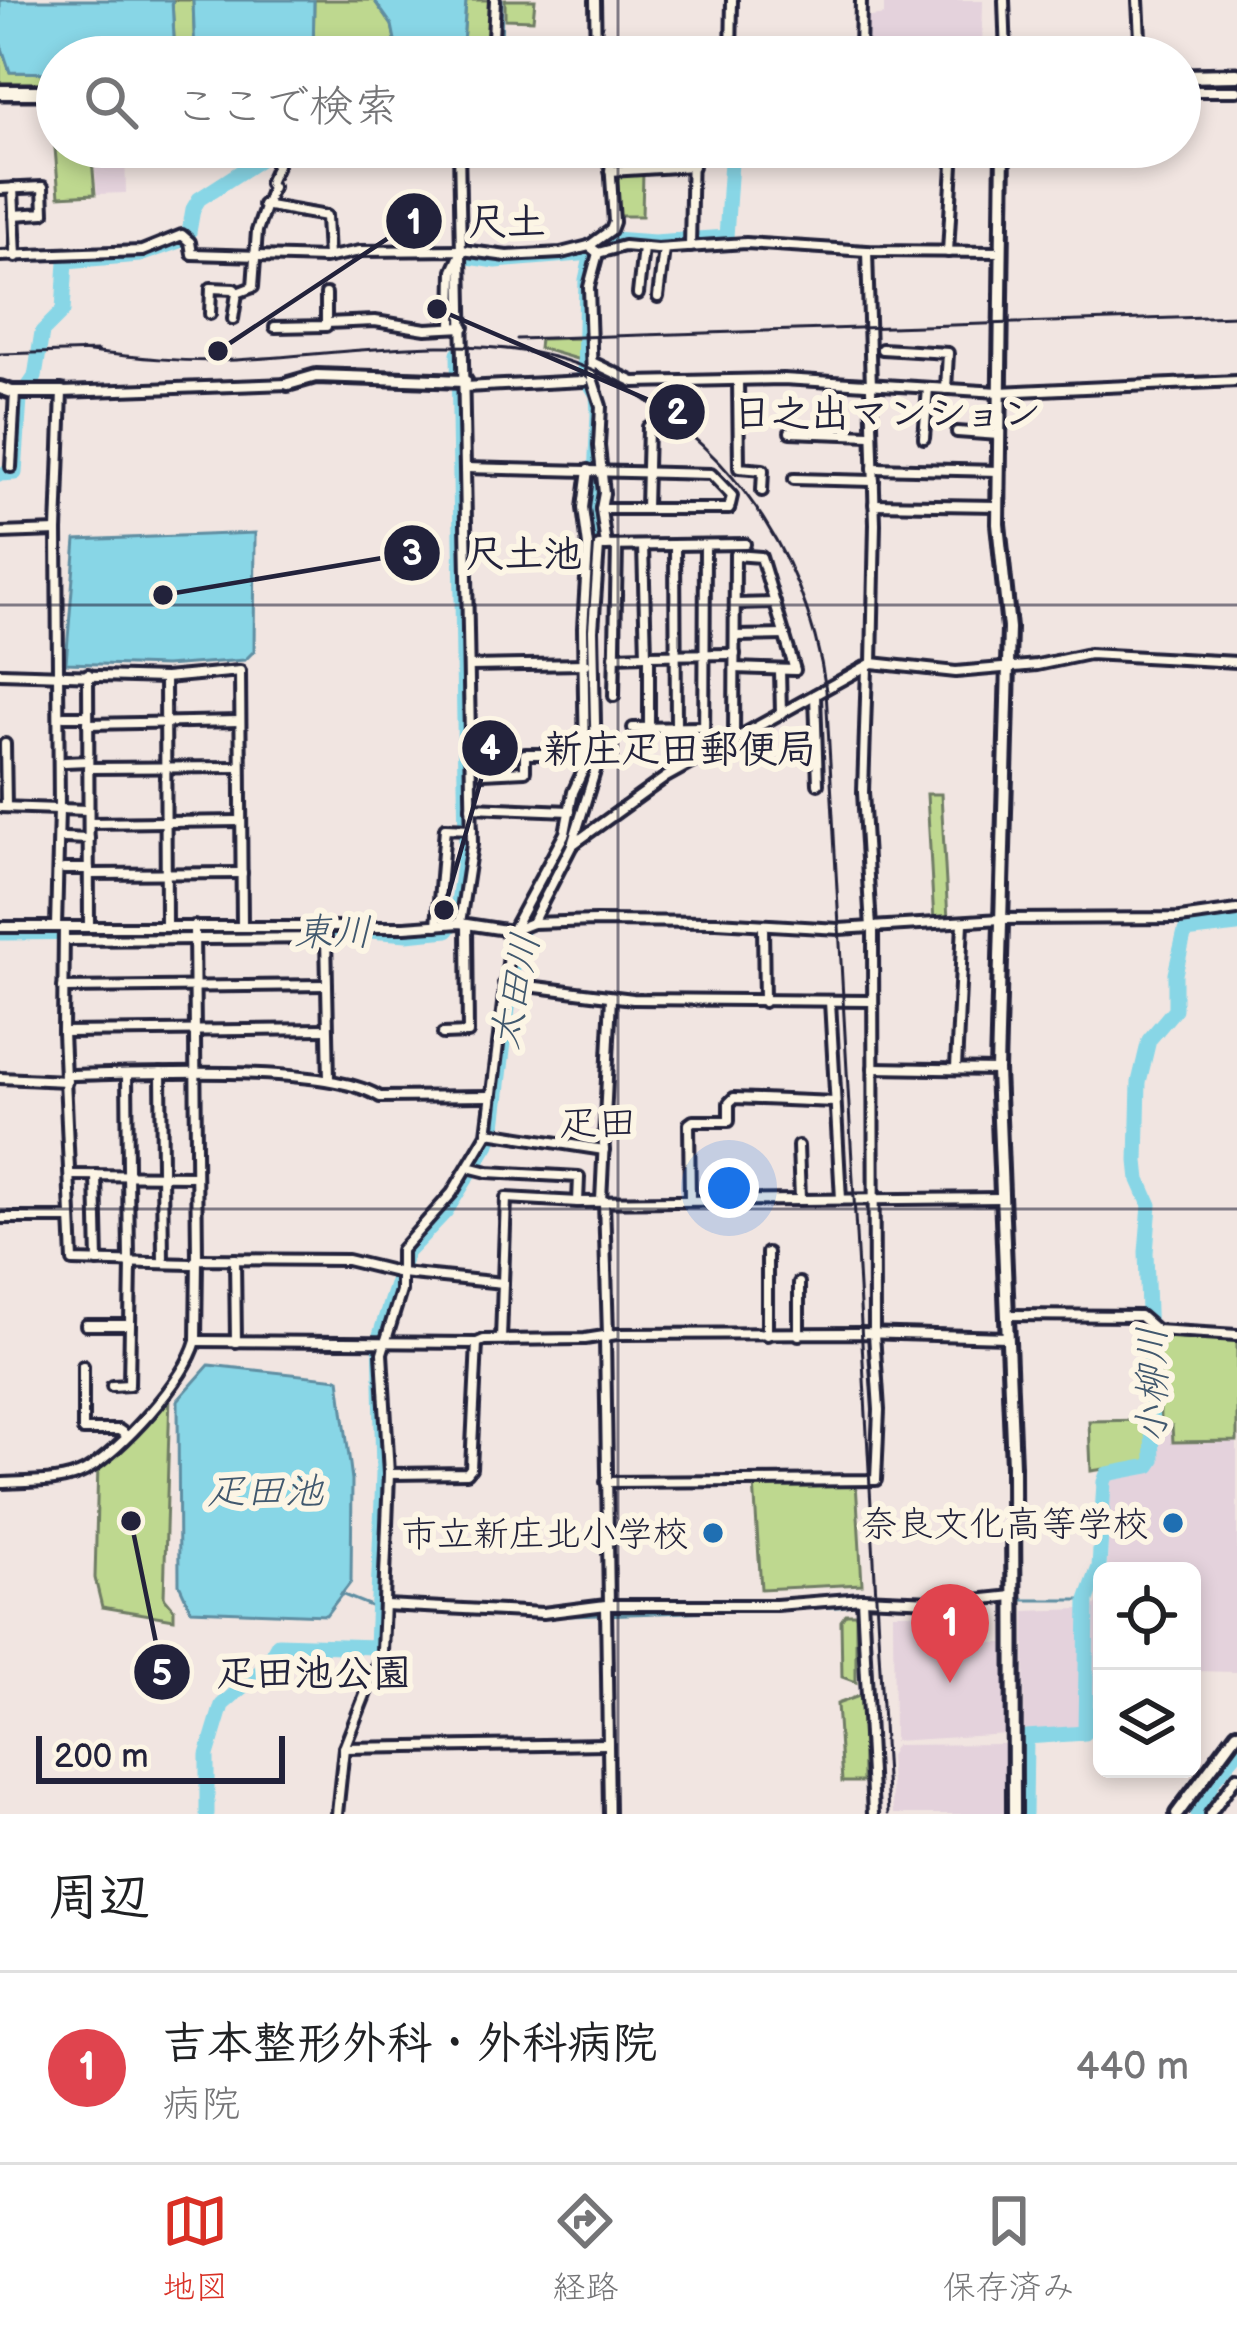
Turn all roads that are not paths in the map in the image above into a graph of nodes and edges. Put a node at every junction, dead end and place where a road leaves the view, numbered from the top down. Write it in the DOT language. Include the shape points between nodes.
graph roads {
  1 [pos="495,0"];
  2 [pos="595,0"];
  3 [pos="732,0"];
  4 [pos="861,0"];
  5 [pos="1004,0"];
  6 [pos="1138,0"];
  7 [pos="493,36"];
  8 [pos="596,36"];
  9 [pos="731,36"];
  10 [pos="860,36"];
  11 [pos="1005,36"];
  12 [pos="1141,36"];
  13 [pos="1237,75"];
  14 [pos="1201,76"];
  15 [pos="1201,91"];
  16 [pos="1237,91"];
  17 [pos="0,92"];
  18 [pos="36,92"];
  19 [pos="277,168"];
  20 [pos="460,168"];
  21 [pos="610,168"];
  22 [pos="659,168"];
  23 [pos="692,168"];
  24 [pos="953,168"];
  25 [pos="1002,168"];
  26 [pos="610,171"];
  27 [pos="13,188"];
  28 [pos="0,189"];
  29 [pos="263,205"];
  30 [pos="0,212"];
  31 [pos="14,213"];
  32 [pos="589,246"];
  33 [pos="643,248"];
  34 [pos="690,248"];
  35 [pos="664,249"];
  36 [pos="462,250"];
  37 [pos="867,251"];
  38 [pos="947,252"];
  39 [pos="1000,252"];
  40 [pos="598,253"];
  41 [pos="0,256"];
  42 [pos="255,256"];
  43 [pos="16,257"];
  44 [pos="328,257"];
  45 [pos="237,293"];
  46 [pos="326,294"];
  47 [pos="636,294"];
  48 [pos="658,297"];
  49 [pos="210,314"];
  50 [pos="232,320"];
  51 [pos="326,323"];
  52 [pos="275,327"];
  53 [pos="452,327"];
  54 [pos="464,327"];
  55 [pos="882,349"];
  56 [pos="592,362"];
  57 [pos="738,380"];
  58 [pos="584,381"];
  59 [pos="1237,381"];
  60 [pos="462,382"];
  61 [pos="288,384"];
  62 [pos="869,386"];
  63 [pos="0,388"];
  64 [pos="928,388"];
  65 [pos="946,389"];
  66 [pos="22,392"];
  67 [pos="62,392"];
  68 [pos="999,392"];
  69 [pos="648,427"];
  70 [pos="790,432"];
  71 [pos="957,432"];
  72 [pos="870,435"];
  73 [pos="999,435"];
  74 [pos="924,438"];
  75 [pos="11,467"];
  76 [pos="466,468"];
  77 [pos="873,468"];
  78 [pos="588,470"];
  79 [pos="600,470"];
  80 [pos="646,471"];
  81 [pos="999,472"];
  82 [pos="794,479"];
  83 [pos="874,482"];
  84 [pos="762,491"];
  85 [pos="874,504"];
  86 [pos="998,506"];
  87 [pos="646,508"];
  88 [pos="601,509"];
  89 [pos="57,531"];
  90 [pos="0,533"];
  91 [pos="675,545"];
  92 [pos="705,545"];
  93 [pos="606,546"];
  94 [pos="617,546"];
  95 [pos="643,546"];
  96 [pos="739,548"];
  97 [pos="775,603"];
  98 [pos="735,604"];
  99 [pos="784,635"];
  100 [pos="735,636"];
  101 [pos="705,654"];
  102 [pos="735,654"];
  103 [pos="648,655"];
  104 [pos="676,655"];
  105 [pos="614,656"];
  106 [pos="1237,662"];
  107 [pos="588,664"];
  108 [pos="869,664"];
  109 [pos="470,666"];
  110 [pos="735,668"];
  111 [pos="1007,668"];
  112 [pos="780,670"];
  113 [pos="0,673"];
  114 [pos="57,674"];
  115 [pos="88,674"];
  116 [pos="165,678"];
  117 [pos="815,695"];
  118 [pos="614,696"];
  119 [pos="781,714"];
  120 [pos="64,716"];
  121 [pos="88,720"];
  122 [pos="165,722"];
  123 [pos="241,722"];
  124 [pos="676,727"];
  125 [pos="704,727"];
  126 [pos="633,728"];
  127 [pos="649,728"];
  128 [pos="734,739"];
  129 [pos="5,744"];
  130 [pos="587,754"];
  131 [pos="704,756"];
  132 [pos="65,762"];
  133 [pos="88,765"];
  134 [pos="240,767"];
  135 [pos="166,768"];
  136 [pos="483,772"];
  137 [pos="818,784"];
  138 [pos="3,807"];
  139 [pos="471,807"];
  140 [pos="59,808"];
  141 [pos="88,810"];
  142 [pos="570,811"];
  143 [pos="166,821"];
  144 [pos="241,821"];
  145 [pos="88,823"];
  146 [pos="472,829"];
  147 [pos="64,838"];
  148 [pos="88,838"];
  149 [pos="572,845"];
  150 [pos="64,869"];
  151 [pos="89,872"];
  152 [pos="242,873"];
  153 [pos="166,874"];
  154 [pos="1237,910"];
  155 [pos="1001,920"];
  156 [pos="532,923"];
  157 [pos="963,923"];
  158 [pos="442,924"];
  159 [pos="464,924"];
  160 [pos="764,925"];
  161 [pos="166,926"];
  162 [pos="242,926"];
  163 [pos="0,927"];
  164 [pos="89,927"];
  165 [pos="872,928"];
  166 [pos="63,932"];
  167 [pos="326,932"];
  168 [pos="512,932"];
  169 [pos="194,933"];
  170 [pos="504,982"];
  171 [pos="327,985"];
  172 [pos="195,987"];
  173 [pos="63,988"];
  174 [pos="611,997"];
  175 [pos="830,1001"];
  176 [pos="872,1001"];
  177 [pos="764,1002"];
  178 [pos="195,1028"];
  179 [pos="327,1029"];
  180 [pos="64,1032"];
  181 [pos="443,1034"];
  182 [pos="873,1068"];
  183 [pos="956,1068"];
  184 [pos="997,1070"];
  185 [pos="194,1072"];
  186 [pos="161,1073"];
  187 [pos="127,1074"];
  188 [pos="0,1078"];
  189 [pos="67,1078"];
  190 [pos="328,1080"];
  191 [pos="491,1096"];
  192 [pos="836,1102"];
  193 [pos="488,1132"];
  194 [pos="798,1146"];
  195 [pos="604,1150"];
  196 [pos="468,1167"];
  197 [pos="70,1175"];
  198 [pos="96,1175"];
  199 [pos="128,1176"];
  200 [pos="162,1176"];
  201 [pos="196,1176"];
  202 [pos="1001,1198"];
  203 [pos="800,1199"];
  204 [pos="841,1199"];
  205 [pos="690,1200"];
  206 [pos="873,1200"];
  207 [pos="578,1202"];
  208 [pos="603,1202"];
  209 [pos="0,1218"];
  210 [pos="71,1218"];
  211 [pos="767,1253"];
  212 [pos="235,1258"];
  213 [pos="197,1259"];
  214 [pos="98,1262"];
  215 [pos="130,1263"];
  216 [pos="163,1263"];
  217 [pos="401,1274"];
  218 [pos="503,1283"];
  219 [pos="799,1283"];
  220 [pos="1008,1315"];
  221 [pos="86,1325"];
  222 [pos="130,1325"];
  223 [pos="874,1334"];
  224 [pos="767,1335"];
  225 [pos="799,1335"];
  226 [pos="1237,1335"];
  227 [pos="607,1336"];
  228 [pos="1010,1337"];
  229 [pos="501,1339"];
  230 [pos="385,1340"];
  231 [pos="196,1341"];
  232 [pos="236,1342"];
  233 [pos="478,1343"];
  234 [pos="82,1366"];
  235 [pos="112,1386"];
  236 [pos="126,1435"];
  237 [pos="389,1474"];
  238 [pos="607,1481"];
  239 [pos="0,1483"];
  240 [pos="1014,1596"];
  241 [pos="862,1598"];
  242 [pos="385,1605"];
  243 [pos="608,1605"];
  244 [pos="1237,1733"];
  245 [pos="607,1744"];
  246 [pos="344,1748"];
  247 [pos="1237,1776"];
  248 [pos="337,1814"];
  249 [pos="608,1814"];
  250 [pos="872,1814"];
  251 [pos="1014,1814"];
  252 [pos="1177,1814"];
  253 [pos="1210,1814"];
  1 -- 7 [label="street"];
  2 -- 8 [label="street"];
  3 -- 9 [label="street"];
  4 -- 10 [label="street"];
  5 -- 11 [label="street"];
  6 -- 12 [label="street"];
  13 -- 14 [label="highway"];
  15 -- 16 [label="street"];
  17 -- 18 [label="highway"];
  19 -- 29 [label="street"];
  20 -- 36 [label="street"];
  21 -- 26 [label="street"];
  22 -- 26 [label="street"];
  23 -- 34 [label="street"];
  24 -- 38 [label="street"];
  25 -- 39 [label="street"];
  26 -- 32 [label="street" via="614,222"];
  27 -- 28 [label="street"];
  27 -- 31 [label="street"];
  27 -- 31 [label="street" via="43,187 44,213"];
  29 -- 42 [label="street"];
  29 -- 44 [label="street" via="326,216"];
  30 -- 31 [label="street"];
  31 -- 43 [label="street"];
  32 -- 36 [label="street" via="507,256"];
  32 -- 40 [label="street"];
  33 -- 35 [label="street"];
  33 -- 40 [label="street"];
  33 -- 47 [label="street"];
  34 -- 35 [label="street"];
  34 -- 37 [label="street"];
  35 -- 48 [label="street"];
  36 -- 44 [label="street"];
  36 -- 53 [label="street" via="453,272"];
  36 -- 54 [label="street"];
  37 -- 38 [label="street"];
  37 -- 62 [label="street"];
  38 -- 39 [label="street"];
  39 -- 68 [label="street"];
  40 -- 56 [label="street" via="590,287"];
  41 -- 43 [label="street"];
  42 -- 43 [label="street" via="192,254 186,238 142,251"];
  42 -- 44 [label="street"];
  42 -- 45 [label="street" via="253,286"];
  45 -- 49 [label="street" via="211,288"];
  45 -- 50 [label="street"];
  46 -- 51 [label="street"];
  51 -- 52 [label="street"];
  51 -- 53 [label="street"];
  53 -- 54 [label="street"];
  54 -- 60 [label="street"];
  55 -- 65 [label="street" via="948,353"];
  56 -- 57 [label="street" via="634,382"];
  56 -- 79 [label="street" via="602,406"];
  57 -- 62 [label="street"];
  57 -- 84 [label="street" via="739,468 763,470"];
  58 -- 60 [label="street"];
  59 -- 68 [label="street"];
  60 -- 61 [label="street" via="316,376"];
  60 -- 76 [label="street"];
  61 -- 67 [label="street"];
  62 -- 64 [label="street"];
  62 -- 72 [label="street"];
  63 -- 66 [label="street"];
  64 -- 65 [label="street"];
  64 -- 74 [label="street"];
  65 -- 68 [label="street"];
  66 -- 67 [label="street"];
  66 -- 75 [label="street"];
  67 -- 89 [label="street"];
  68 -- 73 [label="street"];
  69 -- 80 [label="street"];
  70 -- 72 [label="street"];
  71 -- 73 [label="street"];
  72 -- 77 [label="street"];
  73 -- 81 [label="street"];
  76 -- 78 [label="street"];
  76 -- 109 [label="street"];
  77 -- 81 [label="street"];
  77 -- 83 [label="street"];
  78 -- 79 [label="street"];
  78 -- 107 [label="street"];
  79 -- 80 [label="street"];
  79 -- 88 [label="street"];
  80 -- 87 [label="street"];
  80 -- 87 [label="street" via="711,474 732,496 729,509"];
  81 -- 86 [label="street"];
  82 -- 83 [label="street"];
  83 -- 85 [label="street"];
  85 -- 86 [label="street"];
  85 -- 108 [label="street"];
  86 -- 111 [label="street"];
  87 -- 88 [label="street"];
  88 -- 93 [label="street"];
  89 -- 90 [label="street"];
  89 -- 114 [label="street"];
  91 -- 92 [label="street"];
  91 -- 95 [label="street"];
  91 -- 104 [label="street"];
  92 -- 96 [label="street"];
  92 -- 101 [label="street"];
  93 -- 94 [label="street"];
  93 -- 107 [label="street" via="599,546"];
  94 -- 95 [label="street"];
  94 -- 105 [label="street"];
  95 -- 103 [label="street"];
  96 -- 97 [label="street" via="760,557"];
  96 -- 98 [label="street"];
  97 -- 98 [label="street"];
  97 -- 99 [label="street"];
  98 -- 100 [label="street"];
  99 -- 100 [label="street"];
  99 -- 112 [label="street" via="795,670"];
  100 -- 102 [label="street"];
  101 -- 102 [label="street"];
  101 -- 104 [label="street"];
  101 -- 125 [label="street"];
  102 -- 110 [label="street"];
  103 -- 104 [label="street"];
  103 -- 105 [label="street"];
  103 -- 127 [label="street"];
  104 -- 124 [label="street"];
  105 -- 118 [label="street"];
  106 -- 111 [label="street" via="1089,654"];
  107 -- 109 [label="street"];
  107 -- 130 [label="street"];
  107 -- 149 [label="street" via="597,758"];
  108 -- 111 [label="street"];
  108 -- 117 [label="street"];
  108 -- 165 [label="street" via="863,792"];
  109 -- 139 [label="street"];
  110 -- 112 [label="street"];
  110 -- 128 [label="street"];
  111 -- 155 [label="street"];
  112 -- 119 [label="street"];
  113 -- 114 [label="street"];
  114 -- 115 [label="street"];
  114 -- 140 [label="street"];
  115 -- 116 [label="street"];
  115 -- 121 [label="street"];
  116 -- 122 [label="street"];
  116 -- 123 [label="street" via="240,671"];
  117 -- 119 [label="street"];
  117 -- 137 [label="street"];
  119 -- 128 [label="street"];
  120 -- 121 [label="street"];
  121 -- 122 [label="street"];
  121 -- 133 [label="street"];
  122 -- 123 [label="street"];
  122 -- 135 [label="street"];
  123 -- 134 [label="street"];
  124 -- 125 [label="street"];
  124 -- 127 [label="street"];
  125 -- 131 [label="street"];
  126 -- 127 [label="street"];
  128 -- 131 [label="street"];
  129 -- 138 [label="street"];
  130 -- 136 [label="street" via="525,754 525,771"];
  130 -- 142 [label="street"];
  131 -- 149 [label="street"];
  132 -- 133 [label="street"];
  133 -- 135 [label="street"];
  133 -- 141 [label="street"];
  134 -- 135 [label="street"];
  134 -- 144 [label="street"];
  135 -- 143 [label="street"];
  138 -- 140 [label="street"];
  139 -- 142 [label="street"];
  139 -- 146 [label="street"];
  140 -- 141 [label="street"];
  140 -- 166 [label="street"];
  141 -- 145 [label="street"];
  142 -- 168 [label="street" via="560,846"];
  143 -- 144 [label="street"];
  143 -- 145 [label="street"];
  143 -- 153 [label="street"];
  144 -- 152 [label="street"];
  145 -- 148 [label="street"];
  146 -- 158 [label="street" via="445,828"];
  146 -- 159 [label="street"];
  147 -- 148 [label="street"];
  148 -- 151 [label="street"];
  149 -- 156 [label="street"];
  150 -- 151 [label="street"];
  151 -- 153 [label="street"];
  151 -- 164 [label="street"];
  152 -- 153 [label="street"];
  152 -- 162 [label="street"];
  153 -- 161 [label="street"];
  154 -- 155 [label="street"];
  155 -- 157 [label="street"];
  155 -- 184 [label="street"];
  156 -- 160 [label="street"];
  156 -- 168 [label="street"];
  157 -- 165 [label="street"];
  157 -- 183 [label="street"];
  158 -- 159 [label="street"];
  158 -- 167 [label="street"];
  159 -- 168 [label="street"];
  159 -- 181 [label="street" via="468,1033"];
  160 -- 165 [label="street"];
  160 -- 177 [label="street"];
  161 -- 164 [label="street"];
  161 -- 169 [label="street"];
  162 -- 167 [label="street"];
  162 -- 169 [label="street"];
  163 -- 166 [label="street"];
  164 -- 166 [label="street"];
  165 -- 176 [label="street"];
  166 -- 169 [label="street"];
  166 -- 173 [label="street"];
  167 -- 169 [label="street"];
  167 -- 171 [label="street"];
  168 -- 170 [label="street"];
  169 -- 172 [label="street"];
  170 -- 174 [label="street"];
  170 -- 191 [label="street"];
  171 -- 172 [label="street"];
  171 -- 179 [label="street"];
  172 -- 173 [label="street"];
  172 -- 178 [label="street"];
  173 -- 180 [label="street"];
  174 -- 177 [label="street"];
  174 -- 195 [label="street"];
  175 -- 176 [label="street"];
  175 -- 177 [label="street"];
  175 -- 192 [label="street"];
  176 -- 182 [label="street"];
  178 -- 179 [label="street"];
  178 -- 180 [label="street"];
  178 -- 185 [label="street"];
  179 -- 190 [label="street"];
  180 -- 189 [label="street"];
  182 -- 183 [label="street"];
  182 -- 206 [label="street"];
  183 -- 184 [label="street"];
  184 -- 202 [label="street"];
  185 -- 186 [label="street"];
  185 -- 190 [label="street"];
  185 -- 201 [label="street"];
  186 -- 187 [label="street"];
  186 -- 200 [label="street"];
  187 -- 189 [label="street"];
  187 -- 199 [label="street"];
  188 -- 189 [label="street"];
  189 -- 197 [label="street"];
  190 -- 191 [label="street" via="380,1097"];
  191 -- 193 [label="street"];
  192 -- 204 [label="street"];
  192 -- 205 [label="street" via="734,1099 729,1121 693,1120"];
  193 -- 195 [label="street"];
  193 -- 196 [label="street"];
  194 -- 203 [label="street"];
  195 -- 208 [label="street"];
  196 -- 207 [label="street" via="579,1177"];
  196 -- 217 [label="street" via="401,1250"];
  197 -- 198 [label="street"];
  197 -- 210 [label="street"];
  198 -- 199 [label="street"];
  198 -- 214 [label="street"];
  199 -- 200 [label="street"];
  199 -- 215 [label="street"];
  200 -- 201 [label="street"];
  200 -- 216 [label="street"];
  201 -- 213 [label="street"];
  202 -- 206 [label="street"];
  202 -- 220 [label="street"];
  203 -- 204 [label="street"];
  203 -- 205 [label="street"];
  204 -- 206 [label="street"];
  205 -- 208 [label="street"];
  206 -- 223 [label="street"];
  207 -- 208 [label="street"];
  207 -- 218 [label="street" via="506,1198"];
  208 -- 227 [label="street"];
  209 -- 210 [label="street"];
  210 -- 214 [label="street" via="73,1262"];
  211 -- 224 [label="street"];
  212 -- 213 [label="street"];
  212 -- 217 [label="street" via="347,1260"];
  212 -- 232 [label="street"];
  213 -- 216 [label="street"];
  213 -- 231 [label="street"];
  214 -- 215 [label="street"];
  215 -- 216 [label="street"];
  215 -- 222 [label="street"];
  217 -- 218 [label="street"];
  217 -- 230 [label="street"];
  218 -- 229 [label="street"];
  219 -- 225 [label="street"];
  220 -- 226 [label="street" via="1148,1320 1156,1330"];
  220 -- 228 [label="street"];
  221 -- 222 [label="street"];
  222 -- 235 [label="street" via="129,1385"];
  223 -- 225 [label="street"];
  223 -- 228 [label="street"];
  223 -- 238 [label="street" via="876,1480"];
  224 -- 225 [label="street"];
  224 -- 227 [label="street"];
  227 -- 229 [label="street"];
  227 -- 238 [label="street"];
  228 -- 240 [label="street"];
  229 -- 233 [label="street"];
  230 -- 232 [label="street"];
  230 -- 233 [label="street"];
  230 -- 237 [label="street"];
  231 -- 232 [label="street"];
  231 -- 236 [label="street" via="176,1378"];
  233 -- 237 [label="street" via="471,1468"];
  234 -- 236 [label="street" via="82,1430"];
  236 -- 239 [label="street" via="82,1472"];
  237 -- 242 [label="street"];
  238 -- 243 [label="street"];
  240 -- 241 [label="street"];
  240 -- 251 [label="street"];
  241 -- 243 [label="street"];
  241 -- 250 [label="street"];
  242 -- 243 [label="street" via="543,1612"];
  242 -- 246 [label="street" via="382,1652"];
  243 -- 245 [label="street"];
  244 -- 252 [label="street"];
  245 -- 246 [label="street"];
  245 -- 249 [label="street"];
  246 -- 248 [label="street"];
  247 -- 253 [label="street"];
}
